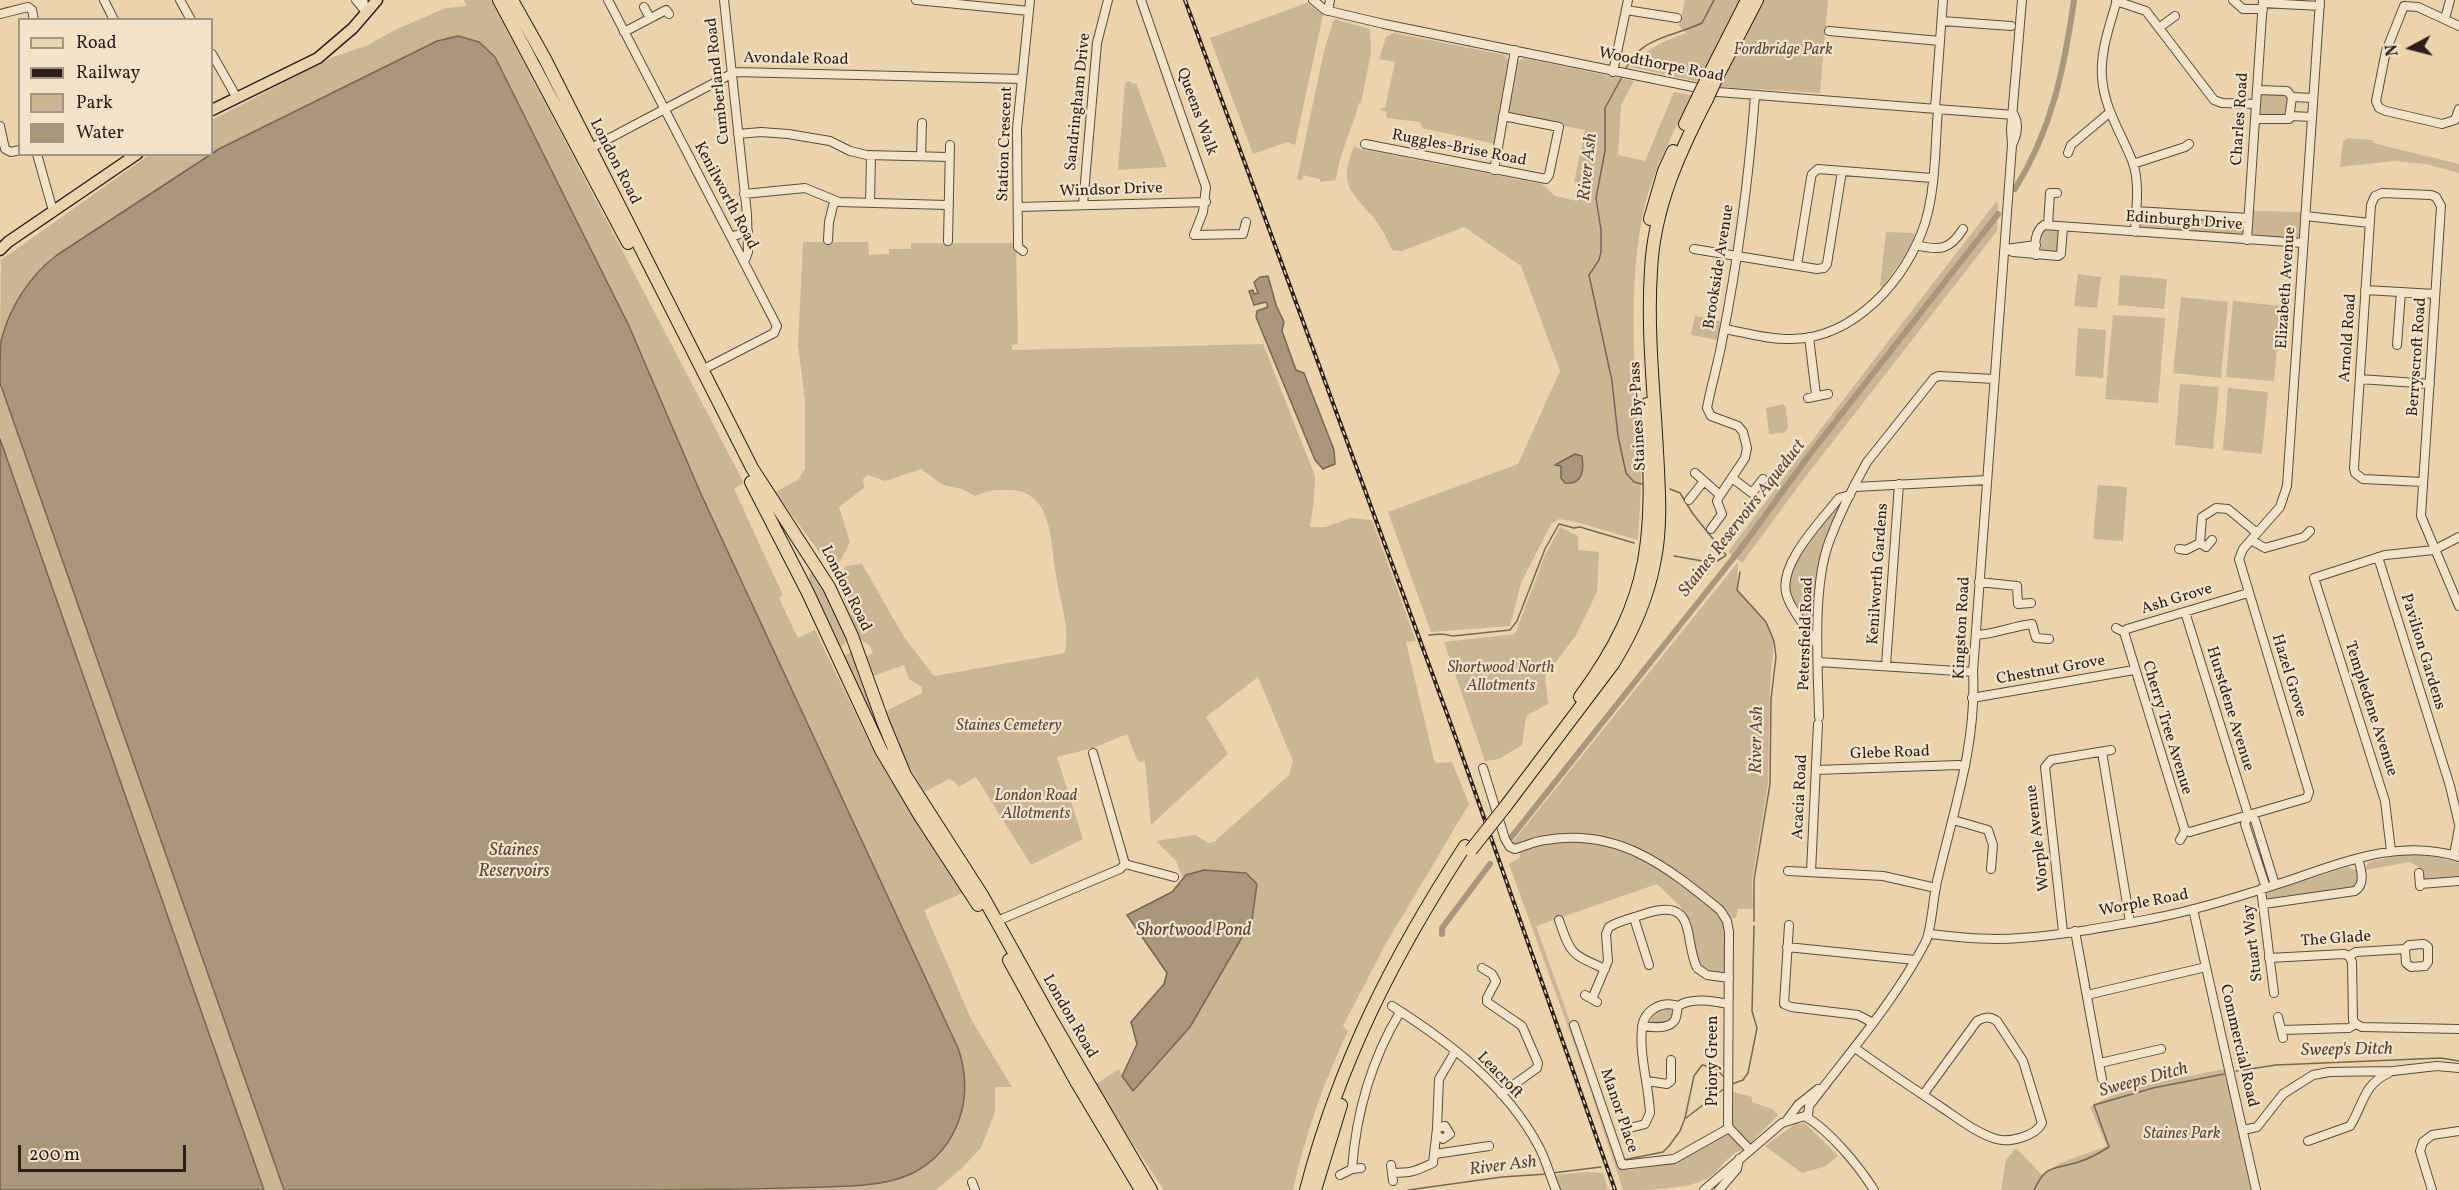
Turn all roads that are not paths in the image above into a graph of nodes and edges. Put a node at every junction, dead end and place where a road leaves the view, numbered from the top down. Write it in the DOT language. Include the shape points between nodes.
graph roads {
  1 [pos="104,0"];
  2 [pos="180,0"];
  3 [pos="376,0"];
  4 [pos="499,0"];
  5 [pos="512,0"];
  6 [pos="608,0"];
  7 [pos="724,0"];
  8 [pos="916,0"];
  9 [pos="1030,0"];
  10 [pos="1142,0"];
  11 [pos="1313,0"];
  12 [pos="1330,0"];
  13 [pos="1628,0"];
  14 [pos="1747,0"];
  15 [pos="1757,0"];
  16 [pos="1943,0"];
  17 [pos="2022,0"];
  18 [pos="2233,0"];
  19 [pos="2450,0"];
  20 [pos="1109,1"];
  21 [pos="2117,1"];
  22 [pos="2320,3"];
  23 [pos="2403,3"];
  24 [pos="363,4"];
  25 [pos="2263,4"];
  26 [pos="644,7"];
  27 [pos="1626,10"];
  28 [pos="1029,11"];
  29 [pos="1328,11"];
  30 [pos="0,14"];
  31 [pos="669,14"];
  32 [pos="2175,15"];
  33 [pos="34,18"];
  34 [pos="113,18"];
  35 [pos="190,18"];
  36 [pos="650,18"];
  37 [pos="1677,18"];
  38 [pos="2445,19"];
  39 [pos="1942,21"];
  40 [pos="2011,26"];
  41 [pos="2459,26"];
  42 [pos="2160,27"];
  43 [pos="1829,31"];
  44 [pos="624,32"];
  45 [pos="1940,41"];
  46 [pos="1515,50"];
  47 [pos="213,56"];
  48 [pos="1619,73"];
  49 [pos="731,74"];
  50 [pos="1713,76"];
  51 [pos="1022,79"];
  52 [pos="2257,90"];
  53 [pos="1755,95"];
  54 [pos="2292,97"];
  55 [pos="237,98"];
  56 [pos="2313,98"];
  57 [pos="2256,104"];
  58 [pos="664,109"];
  59 [pos="1936,109"];
  60 [pos="2459,109"];
  61 [pos="213,110"];
  62 [pos="2109,113"];
  63 [pos="2014,115"];
  64 [pos="1503,116"];
  65 [pos="2291,116"];
  66 [pos="2312,117"];
  67 [pos="2256,119"];
  68 [pos="922,123"];
  69 [pos="0,126"];
  70 [pos="738,134"];
  71 [pos="1365,144"];
  72 [pos="2189,144"];
  73 [pos="950,145"];
  74 [pos="589,149"];
  75 [pos="18,150"];
  76 [pos="2068,153"];
  77 [pos="871,155"];
  78 [pos="38,156"];
  79 [pos="133,156"];
  80 [pos="921,156"];
  81 [pos="949,158"];
  82 [pos="2133,164"];
  83 [pos="1494,170"];
  84 [pos="1842,171"];
  85 [pos="1932,178"];
  86 [pos="2057,193"];
  87 [pos="744,194"];
  88 [pos="2438,200"];
  89 [pos="834,202"];
  90 [pos="1206,202"];
  91 [pos="870,203"];
  92 [pos="947,205"];
  93 [pos="1083,205"];
  94 [pos="1018,207"];
  95 [pos="2136,211"];
  96 [pos="53,212"];
  97 [pos="2305,216"];
  98 [pos="2248,218"];
  99 [pos="1246,222"];
  100 [pos="2370,223"];
  101 [pos="2048,225"];
  102 [pos="2063,227"];
  103 [pos="1963,229"];
  104 [pos="748,231"];
  105 [pos="2135,232"];
  106 [pos="731,237"];
  107 [pos="828,240"];
  108 [pos="2247,240"];
  109 [pos="948,241"];
  110 [pos="2303,243"];
  111 [pos="1916,245"];
  112 [pos="2036,245"];
  113 [pos="1694,249"];
  114 [pos="2006,249"];
  115 [pos="0,250"];
  116 [pos="1023,251"];
  117 [pos="2036,255"];
  118 [pos="1737,256"];
  119 [pos="745,261"];
  120 [pos="1797,265"];
  121 [pos="2365,290"];
  122 [pos="2401,292"];
  123 [pos="2435,294"];
  124 [pos="1725,329"];
  125 [pos="1809,337"];
  126 [pos="2397,345"];
  127 [pos="702,370"];
  128 [pos="1994,379"];
  129 [pos="2360,379"];
  130 [pos="2430,384"];
  131 [pos="1828,394"];
  132 [pos="1695,473"];
  133 [pos="1732,478"];
  134 [pos="1763,479"];
  135 [pos="1987,480"];
  136 [pos="1704,481"];
  137 [pos="2423,482"];
  138 [pos="1899,484"];
  139 [pos="1855,487"];
  140 [pos="1720,495"];
  141 [pos="1850,495"];
  142 [pos="1689,500"];
  143 [pos="1711,529"];
  144 [pos="2310,531"];
  145 [pos="2257,533"];
  146 [pos="2459,537"];
  147 [pos="2212,540"];
  148 [pos="2251,540"];
  149 [pos="2200,543"];
  150 [pos="2179,549"];
  151 [pos="2434,550"];
  152 [pos="2378,557"];
  153 [pos="2239,561"];
  154 [pos="820,570"];
  155 [pos="1979,582"];
  156 [pos="2248,593"];
  157 [pos="2458,602"];
  158 [pos="2031,603"];
  159 [pos="2185,612"];
  160 [pos="2116,628"];
  161 [pos="827,633"];
  162 [pos="2124,633"];
  163 [pos="1976,635"];
  164 [pos="852,636"];
  165 [pos="2049,639"];
  166 [pos="1817,645"];
  167 [pos="834,648"];
  168 [pos="1818,662"];
  169 [pos="1886,666"];
  170 [pos="2134,670"];
  171 [pos="1973,672"];
  172 [pos="1972,698"];
  173 [pos="1819,720"];
  174 [pos="1093,753"];
  175 [pos="1965,767"];
  176 [pos="1483,768"];
  177 [pos="1816,770"];
  178 [pos="2248,814"];
  179 [pos="1953,820"];
  180 [pos="2459,826"];
  181 [pos="2185,831"];
  182 [pos="2180,840"];
  183 [pos="2391,851"];
  184 [pos="2456,856"];
  185 [pos="2358,858"];
  186 [pos="1125,864"];
  187 [pos="1991,869"];
  188 [pos="1788,871"];
  189 [pos="1811,872"];
  190 [pos="2419,873"];
  191 [pos="1174,877"];
  192 [pos="2459,881"];
  193 [pos="2275,885"];
  194 [pos="1936,888"];
  195 [pos="2264,888"];
  196 [pos="2264,904"];
  197 [pos="2193,909"];
  198 [pos="1634,918"];
  199 [pos="1560,920"];
  200 [pos="997,921"];
  201 [pos="2130,922"];
  202 [pos="1789,925"];
  203 [pos="2075,931"];
  204 [pos="2063,932"];
  205 [pos="1929,934"];
  206 [pos="1787,947"];
  207 [pos="2405,950"];
  208 [pos="2349,956"];
  209 [pos="2269,958"];
  210 [pos="1637,960"];
  211 [pos="1915,960"];
  212 [pos="1486,967"];
  213 [pos="2206,968"];
  214 [pos="1605,969"];
  215 [pos="1729,978"];
  216 [pos="2274,993"];
  217 [pos="2087,995"];
  218 [pos="1591,998"];
  219 [pos="1728,1004"];
  220 [pos="1382,1005"];
  221 [pos="1678,1006"];
  222 [pos="1400,1012"];
  223 [pos="2278,1017"];
  224 [pos="1874,1023"];
  225 [pos="1574,1024"];
  226 [pos="2356,1024"];
  227 [pos="1642,1026"];
  228 [pos="2459,1029"];
  229 [pos="1855,1048"];
  230 [pos="2161,1049"];
  231 [pos="1455,1052"];
  232 [pos="1671,1060"];
  233 [pos="2100,1063"];
  234 [pos="2455,1070"];
  235 [pos="2363,1071"];
  236 [pos="2393,1071"];
  237 [pos="2102,1079"];
  238 [pos="1647,1081"];
  239 [pos="2372,1085"];
  240 [pos="1501,1094"];
  241 [pos="1923,1095"];
  242 [pos="1804,1110"];
  243 [pos="1729,1128"];
  244 [pos="1626,1129"];
  245 [pos="2243,1130"];
  246 [pos="2459,1131"];
  247 [pos="2308,1141"];
  248 [pos="1489,1146"];
  249 [pos="1749,1149"];
  250 [pos="1435,1154"];
  251 [pos="1740,1159"];
  252 [pos="1392,1173"];
  253 [pos="1340,1175"];
  254 [pos="1141,1190"];
  255 [pos="1151,1190"];
  256 [pos="1306,1190"];
  257 [pos="1315,1190"];
  258 [pos="1556,1190"];
  259 [pos="1704,1190"];
  260 [pos="1719,1190"];
  261 [pos="1874,1190"];
  262 [pos="2256,1190"];
  263 [pos="2432,1190"];
  1 -- 34 [label="street"];
  2 -- 35 [label="street"];
  3 -- 24 [label="main road"];
  4 -- 161 [label="highway"];
  5 -- 74 [label="highway, London Road"];
  6 -- 44 [label="street, Kenilworth Road"];
  7 -- 49 [label="street, Cumberland Road"];
  8 -- 28 [label="street"];
  9 -- 28 [label="street, Station Crescent"];
  10 -- 90 [label="street, Queens Walk" via="1202,171"];
  11 -- 29 [label="street, Woodthorpe Road"];
  12 -- 29 [label="street"];
  13 -- 27 [label="street"];
  14 -- 50 [label="highway, Staines By-Pass"];
  15 -- 50 [label="highway, Staines By-Pass"];
  16 -- 39 [label="street"];
  17 -- 63 [label="street, Kingston Road"];
  18 -- 25 [label="street" via="2243,9"];
  19 -- 38 [label="street"];
  20 -- 93 [label="street, Sandringham Drive" via="1094,64"];
  21 -- 42 [label="street" via="2146,11"];
  21 -- 62 [label="street" via="2102,60"];
  22 -- 25 [label="street"];
  22 -- 56 [label="street, Elizabeth Avenue"];
  23 -- 38 [label="street"];
  23 -- 60 [label="street" via="2386,51 2376,94 2378,104 2386,111 2442,124 2455,120"];
  24 -- 55 [label="main road" via="308,62"];
  25 -- 52 [label="street, Charles Road"];
  26 -- 36 [label="street"];
  27 -- 37 [label="street"];
  27 -- 48 [label="street"];
  28 -- 51 [label="street, Station Crescent"];
  29 -- 46 [label="street, Woodthorpe Road"];
  30 -- 33 [label="street" via="28,7"];
  31 -- 36 [label="street" via="666,10"];
  32 -- 42 [label="street"];
  36 -- 44 [label="street"];
  38 -- 41 [label="street"];
  39 -- 40 [label="street"];
  39 -- 45 [label="street"];
  42 -- 57 [label="street" via="2214,100"];
  43 -- 45 [label="street"];
  44 -- 58 [label="street, Kenilworth Road"];
  45 -- 59 [label="street"];
  46 -- 48 [label="street, Woodthorpe Road"];
  46 -- 64 [label="street"];
  47 -- 55 [label="street"];
  48 -- 53 [label="street, Woodthorpe Road"];
  49 -- 51 [label="street, Avondale Road"];
  49 -- 58 [label="street, Avondale Road"];
  49 -- 70 [label="street, Cumberland Road"];
  50 -- 220 [label="highway, Staines By-Pass, bridge" via="1670,178 1653,247 1651,306 1659,520 1646,596 1613,664 1468,848 1412,929"];
  51 -- 94 [label="street, Station Crescent" via="1017,129"];
  52 -- 54 [label="street" via="2286,91"];
  52 -- 57 [label="street, Charles Road"];
  53 -- 59 [label="street, Woodthorpe Road"];
  53 -- 118 [label="street, Brookside Avenue"];
  54 -- 56 [label="street"];
  54 -- 65 [label="street"];
  55 -- 61 [label="main road"];
  56 -- 66 [label="street, Elizabeth Avenue"];
  57 -- 67 [label="street, Charles Road"];
  58 -- 74 [label="street, Avondale Road"];
  58 -- 106 [label="street, Kenilworth Road"];
  59 -- 63 [label="street, Woodthorpe Road"];
  59 -- 85 [label="street"];
  62 -- 76 [label="street"];
  62 -- 82 [label="street"];
  63 -- 114 [label="street, Kingston Road"];
  64 -- 83 [label="street"];
  64 -- 83 [label="street, Ruggles-Brise Road" via="1558,127 1546,179"];
  65 -- 66 [label="street"];
  65 -- 67 [label="street" via="2282,121"];
  66 -- 97 [label="street, Elizabeth Avenue"];
  67 -- 98 [label="street, Charles Road"];
  68 -- 80 [label="street"];
  69 -- 75 [label="street" via="5,149"];
  70 -- 77 [label="street" via="761,132 830,141 857,154"];
  70 -- 87 [label="street, Cumberland Road"];
  71 -- 83 [label="street, Ruggles-Brise Road"];
  72 -- 82 [label="street"];
  73 -- 81 [label="street"];
  74 -- 127 [label="highway, London Road"];
  77 -- 80 [label="street"];
  77 -- 91 [label="street"];
  78 -- 96 [label="street"];
  79 -- 96 [label="main road"];
  80 -- 81 [label="street"];
  81 -- 92 [label="street"];
  82 -- 95 [label="street"];
  84 -- 85 [label="street"];
  84 -- 120 [label="street" via="1818,169 1812,174"];
  84 -- 120 [label="street" via="1827,264 1821,269"];
  85 -- 111 [label="street" via="1927,214"];
  86 -- 101 [label="street" via="2050,192"];
  87 -- 89 [label="street" via="805,188"];
  87 -- 104 [label="street, Cumberland Road"];
  88 -- 100 [label="street, Arnold Road" via="2425,194 2378,194 2373,199"];
  88 -- 123 [label="street, Berryscroft Road" via="2442,210"];
  89 -- 91 [label="street"];
  89 -- 107 [label="street"];
  90 -- 93 [label="street, Windsor Drive"];
  90 -- 99 [label="street, Queens Walk" via="1194,235 1244,234"];
  91 -- 92 [label="street"];
  92 -- 109 [label="street"];
  93 -- 94 [label="street, Windsor Drive"];
  94 -- 116 [label="street, Station Crescent" via="1018,247"];
  95 -- 98 [label="street"];
  95 -- 105 [label="street"];
  96 -- 115 [label="main road"];
  97 -- 100 [label="street"];
  97 -- 110 [label="street, Elizabeth Avenue"];
  98 -- 108 [label="street, Charles Road"];
  100 -- 121 [label="street, Arnold Road"];
  101 -- 102 [label="street, Edinburgh Drive"];
  101 -- 112 [label="street" via="2041,227"];
  102 -- 105 [label="street, Edinburgh Drive"];
  102 -- 117 [label="street" via="2061,254"];
  103 -- 111 [label="street" via="1955,241 1943,248"];
  104 -- 106 [label="street"];
  104 -- 119 [label="street, Cumberland Road"];
  105 -- 108 [label="street, Edinburgh Drive"];
  106 -- 119 [label="street, Kenilworth Road"];
  108 -- 110 [label="street, Edinburgh Drive"];
  110 -- 145 [label="street, Elizabeth Avenue" via="2287,486 2280,507"];
  111 -- 125 [label="street" via="1874,303 1843,326"];
  112 -- 114 [label="street"];
  112 -- 117 [label="street"];
  113 -- 118 [label="street"];
  114 -- 117 [label="street"];
  114 -- 128 [label="street, Kingston Road"];
  118 -- 120 [label="street"];
  118 -- 124 [label="street, Brookside Avenue"];
  119 -- 127 [label="street, Kenilworth Road" via="776,331"];
  121 -- 122 [label="street"];
  121 -- 129 [label="street, Arnold Road"];
  122 -- 123 [label="street"];
  122 -- 126 [label="street"];
  123 -- 130 [label="street, Berryscroft Road"];
  124 -- 125 [label="street" via="1784,339"];
  124 -- 133 [label="street, Brookside Avenue" via="1707,408 1711,416 1735,424 1743,432 1745,458"];
  125 -- 131 [label="street" via="1812,397"];
  127 -- 154 [label="highway, London Road" via="765,490"];
  128 -- 135 [label="street, Kingston Road"];
  128 -- 139 [label="street, Petersfield Road" via="1934,378 1867,462"];
  129 -- 130 [label="street"];
  129 -- 137 [label="street, Arnold Road" via="2354,468 2359,477"];
  130 -- 137 [label="street, Berryscroft Road"];
  132 -- 136 [label="street"];
  133 -- 134 [label="street" via="1752,493"];
  133 -- 140 [label="street"];
  135 -- 138 [label="street"];
  135 -- 155 [label="street, Kingston Road"];
  136 -- 140 [label="street"];
  136 -- 142 [label="street"];
  137 -- 151 [label="street, Berryscroft Road" via="2421,516"];
  138 -- 139 [label="street"];
  138 -- 169 [label="street, Kenilworth Gardens"];
  139 -- 141 [label="street, Petersfield Road"];
  140 -- 143 [label="street" via="1717,501 1722,514"];
  141 -- 166 [label="street, Petersfield Road" via="1824,560"];
  141 -- 166 [label="street" via="1839,498 1786,571 1786,594"];
  144 -- 148 [label="street" via="2304,537 2265,548"];
  145 -- 148 [label="street, Elizabeth Avenue"];
  145 -- 149 [label="street" via="2228,509 2216,508 2202,517"];
  146 -- 151 [label="street"];
  147 -- 149 [label="street" via="2206,547"];
  148 -- 153 [label="street, Elizabeth Avenue" via="2240,553"];
  149 -- 150 [label="street"];
  151 -- 152 [label="street, Templedene Avenue"];
  151 -- 157 [label="street"];
  152 -- 180 [label="street, Pavilion Gardens"];
  152 -- 183 [label="street, Templedene Avenue" via="2311,577 2385,801"];
  153 -- 156 [label="street, Hazel Grove"];
  154 -- 161 [label="highway" via="809,570 806,579 826,621"];
  154 -- 164 [label="highway, London Road"];
  155 -- 158 [label="street" via="2017,586 2018,604"];
  155 -- 163 [label="street, Kingston Road"];
  156 -- 159 [label="street, Ash Grove"];
  156 -- 178 [label="street, Hazel Grove" via="2308,787 2307,798"];
  159 -- 162 [label="street, Ash Grove"];
  159 -- 178 [label="street, Hurstdene Avenue"];
  160 -- 162 [label="street, Ash Grove"];
  161 -- 167 [label="highway"];
  162 -- 170 [label="street, Cherry Tree Avenue"];
  163 -- 165 [label="street" via="2032,624 2036,638"];
  163 -- 171 [label="street, Kingston Road"];
  164 -- 167 [label="highway" via="847,648"];
  164 -- 200 [label="highway, London Road" via="905,775"];
  166 -- 168 [label="street, Petersfield Road"];
  167 -- 254 [label="highway" via="894,774 977,903"];
  168 -- 169 [label="street"];
  168 -- 173 [label="street, Petersfield Road"];
  169 -- 171 [label="street"];
  170 -- 172 [label="street, Chestnut Grove"];
  170 -- 181 [label="street, Cherry Tree Avenue"];
  171 -- 172 [label="street, Kingston Road"];
  172 -- 175 [label="street, Kingston Road"];
  173 -- 177 [label="street, Acacia Road"];
  174 -- 186 [label="street"];
  175 -- 177 [label="street, Glebe Road"];
  175 -- 179 [label="street, Kingston Road"];
  176 -- 215 [label="street, Priory Green" via="1510,847 1553,839 1594,838 1636,850 1720,910 1727,921"];
  177 -- 189 [label="street, Acacia Road"];
  178 -- 181 [label="street"];
  178 -- 193 [label="street, Hurstdene Avenue" via="2255,820"];
  178 -- 195 [label="street, Hurstdene Avenue" via="2245,824"];
  179 -- 187 [label="street" via="1988,830 1993,845"];
  179 -- 194 [label="street, Kingston Road"];
  180 -- 184 [label="street, Pavilion Gardens"];
  181 -- 182 [label="street"];
  183 -- 184 [label="street, Worple Road" via="2433,850"];
  183 -- 185 [label="street, Worple Road"];
  185 -- 193 [label="street, Worple Road"];
  185 -- 196 [label="street" via="2361,883 2355,891"];
  186 -- 191 [label="street"];
  186 -- 200 [label="street"];
  188 -- 189 [label="street"];
  189 -- 194 [label="street" via="1883,876"];
  190 -- 192 [label="street" via="2420,886"];
  193 -- 195 [label="street, Worple Road"];
  194 -- 205 [label="street, Kingston Road"];
  195 -- 196 [label="street, Stuart Way"];
  195 -- 197 [label="street, Worple Road"];
  196 -- 209 [label="street, Stuart Way"];
  197 -- 201 [label="street, Worple Road"];
  197 -- 213 [label="street, Commercial Road"];
  198 -- 210 [label="street" via="1647,961"];
  198 -- 214 [label="street" via="1612,925 1607,931"];
  198 -- 215 [label="street" via="1661,909 1678,913 1690,934 1697,968 1707,975"];
  199 -- 214 [label="street" via="1573,953"];
  200 -- 255 [label="highway, London Road"];
  201 -- 203 [label="street, Worple Road"];
  201 -- 204 [label="street, Worple Avenue" via="2107,751 2051,760 2044,767"];
  202 -- 206 [label="street"];
  203 -- 204 [label="street, Worple Road"];
  203 -- 217 [label="street"];
  204 -- 205 [label="street, Worple Road" via="1994,939"];
  205 -- 211 [label="street, Kingston Road"];
  206 -- 211 [label="street"];
  206 -- 224 [label="street" via="1783,1000 1787,1007 1858,1015"];
  207 -- 208 [label="street, The Glade" via="2356,952"];
  208 -- 209 [label="street, The Glade"];
  208 -- 226 [label="street"];
  209 -- 216 [label="street, Stuart Way"];
  211 -- 224 [label="street, Kingston Road"];
  212 -- 240 [label="street" via="1496,981 1487,1002 1522,1026 1539,1063"];
  213 -- 217 [label="street"];
  213 -- 245 [label="street, Commercial Road"];
  214 -- 218 [label="street"];
  215 -- 219 [label="street, Priory Green"];
  217 -- 233 [label="street"];
  219 -- 221 [label="street" via="1704,1000"];
  219 -- 243 [label="street, Priory Green"];
  220 -- 222 [label="street, Leacroft"];
  220 -- 256 [label="highway" via="1336,1097"];
  220 -- 257 [label="highway" via="1342,1103"];
  221 -- 227 [label="street" via="1672,1003 1655,1007"];
  221 -- 227 [label="street" via="1671,1024"];
  222 -- 231 [label="street, Leacroft"];
  222 -- 253 [label="street" via="1376,1058 1359,1118 1357,1168"];
  223 -- 226 [label="street" via="2282,1034 2349,1028"];
  224 -- 229 [label="street, Kingston Road"];
  225 -- 243 [label="street, Manor Place" via="1620,1161 1625,1166 1674,1159"];
  226 -- 228 [label="street" via="2362,1028"];
  227 -- 238 [label="street"];
  229 -- 241 [label="street"];
  229 -- 242 [label="street, Kingston Road"];
  230 -- 233 [label="street"];
  231 -- 240 [label="street, Leacroft" via="1478,1068"];
  231 -- 250 [label="street" via="1438,1079"];
  232 -- 238 [label="street" via="1671,1081"];
  233 -- 237 [label="street"];
  234 -- 236 [label="street" via="2437,1066"];
  235 -- 236 [label="street"];
  235 -- 239 [label="street" via="2373,1079"];
  235 -- 245 [label="street" via="2330,1072 2305,1079 2283,1094 2257,1127"];
  236 -- 239 [label="street"];
  238 -- 244 [label="street" via="1649,1119 1642,1126"];
  239 -- 247 [label="street" via="2350,1126"];
  240 -- 258 [label="street, Leacroft" via="1540,1148"];
  241 -- 241 [label="street" via="1977,1021 1984,1017 1997,1021 2023,1061 2041,1116 2039,1128 1999,1140"];
  242 -- 249 [label="street, Kingston Road"];
  242 -- 261 [label="street"];
  243 -- 249 [label="street, Priory Green"];
  245 -- 262 [label="street, Commercial Road"];
  246 -- 263 [label="street" via="2432,1135 2423,1142 2420,1151"];
  248 -- 250 [label="street"];
  249 -- 251 [label="street, Kingston Road"];
  250 -- 252 [label="street" via="1433,1163 1417,1172"];
  251 -- 259 [label="street, Kingston Road"];
  251 -- 260 [label="street" via="1737,1169"];
}
